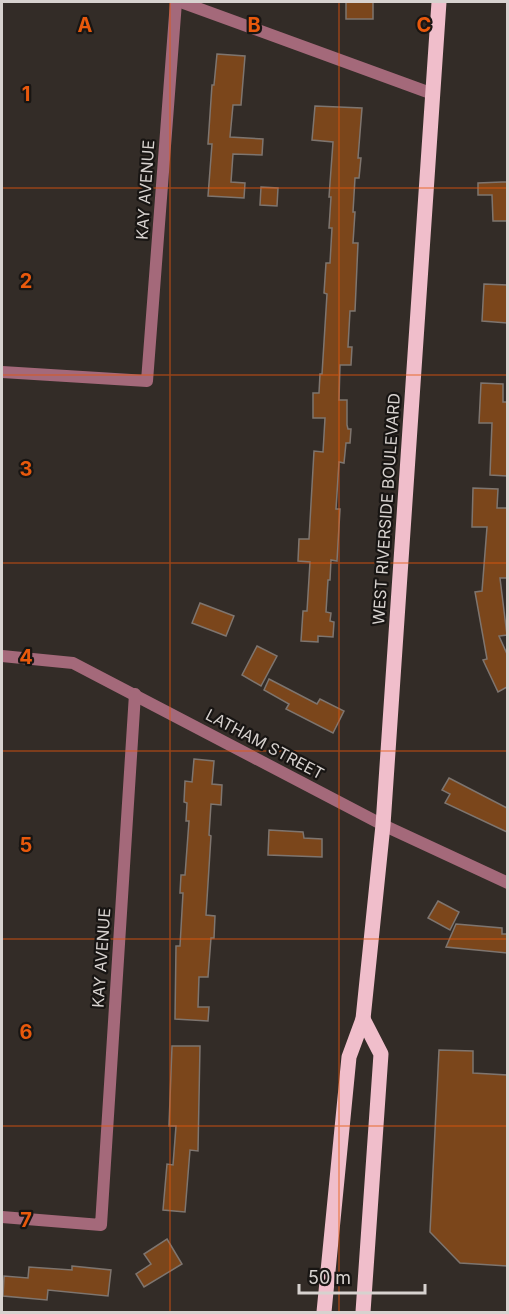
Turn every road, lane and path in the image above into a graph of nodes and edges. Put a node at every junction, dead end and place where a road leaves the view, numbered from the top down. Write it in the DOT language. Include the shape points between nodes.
graph roads {
  1 [pos="176,2"];
  2 [pos="181,2"];
  3 [pos="439,2"];
  4 [pos="433,94"];
  5 [pos="2,372"];
  6 [pos="2,656"];
  7 [pos="135,694"];
  8 [pos="383,825"];
  9 [pos="507,883"];
  10 [pos="363,1019"];
  11 [pos="2,1217"];
  12 [pos="324,1312"];
  13 [pos="363,1312"];
  1 -- 5 [label="street, KAY AVENUE" via="147,381"];
  2 -- 4 [label="street"];
  3 -- 4 [label="main road, WEST RIVERSIDE BOULEVARD"];
  4 -- 8 [label="main road, WEST RIVERSIDE BOULEVARD"];
  6 -- 7 [label="street, LATHAM STREET" via="73,663"];
  7 -- 8 [label="street, LATHAM STREET"];
  7 -- 11 [label="street, KAY AVENUE" via="101,1225"];
  8 -- 9 [label="street, LATHAM STREET"];
  8 -- 10 [label="main road, WEST RIVERSIDE BOULEVARD"];
  10 -- 12 [label="main road, WEST RIVERSIDE BOULEVARD" via="349,1057"];
  10 -- 13 [label="main road" via="381,1054"];
}
